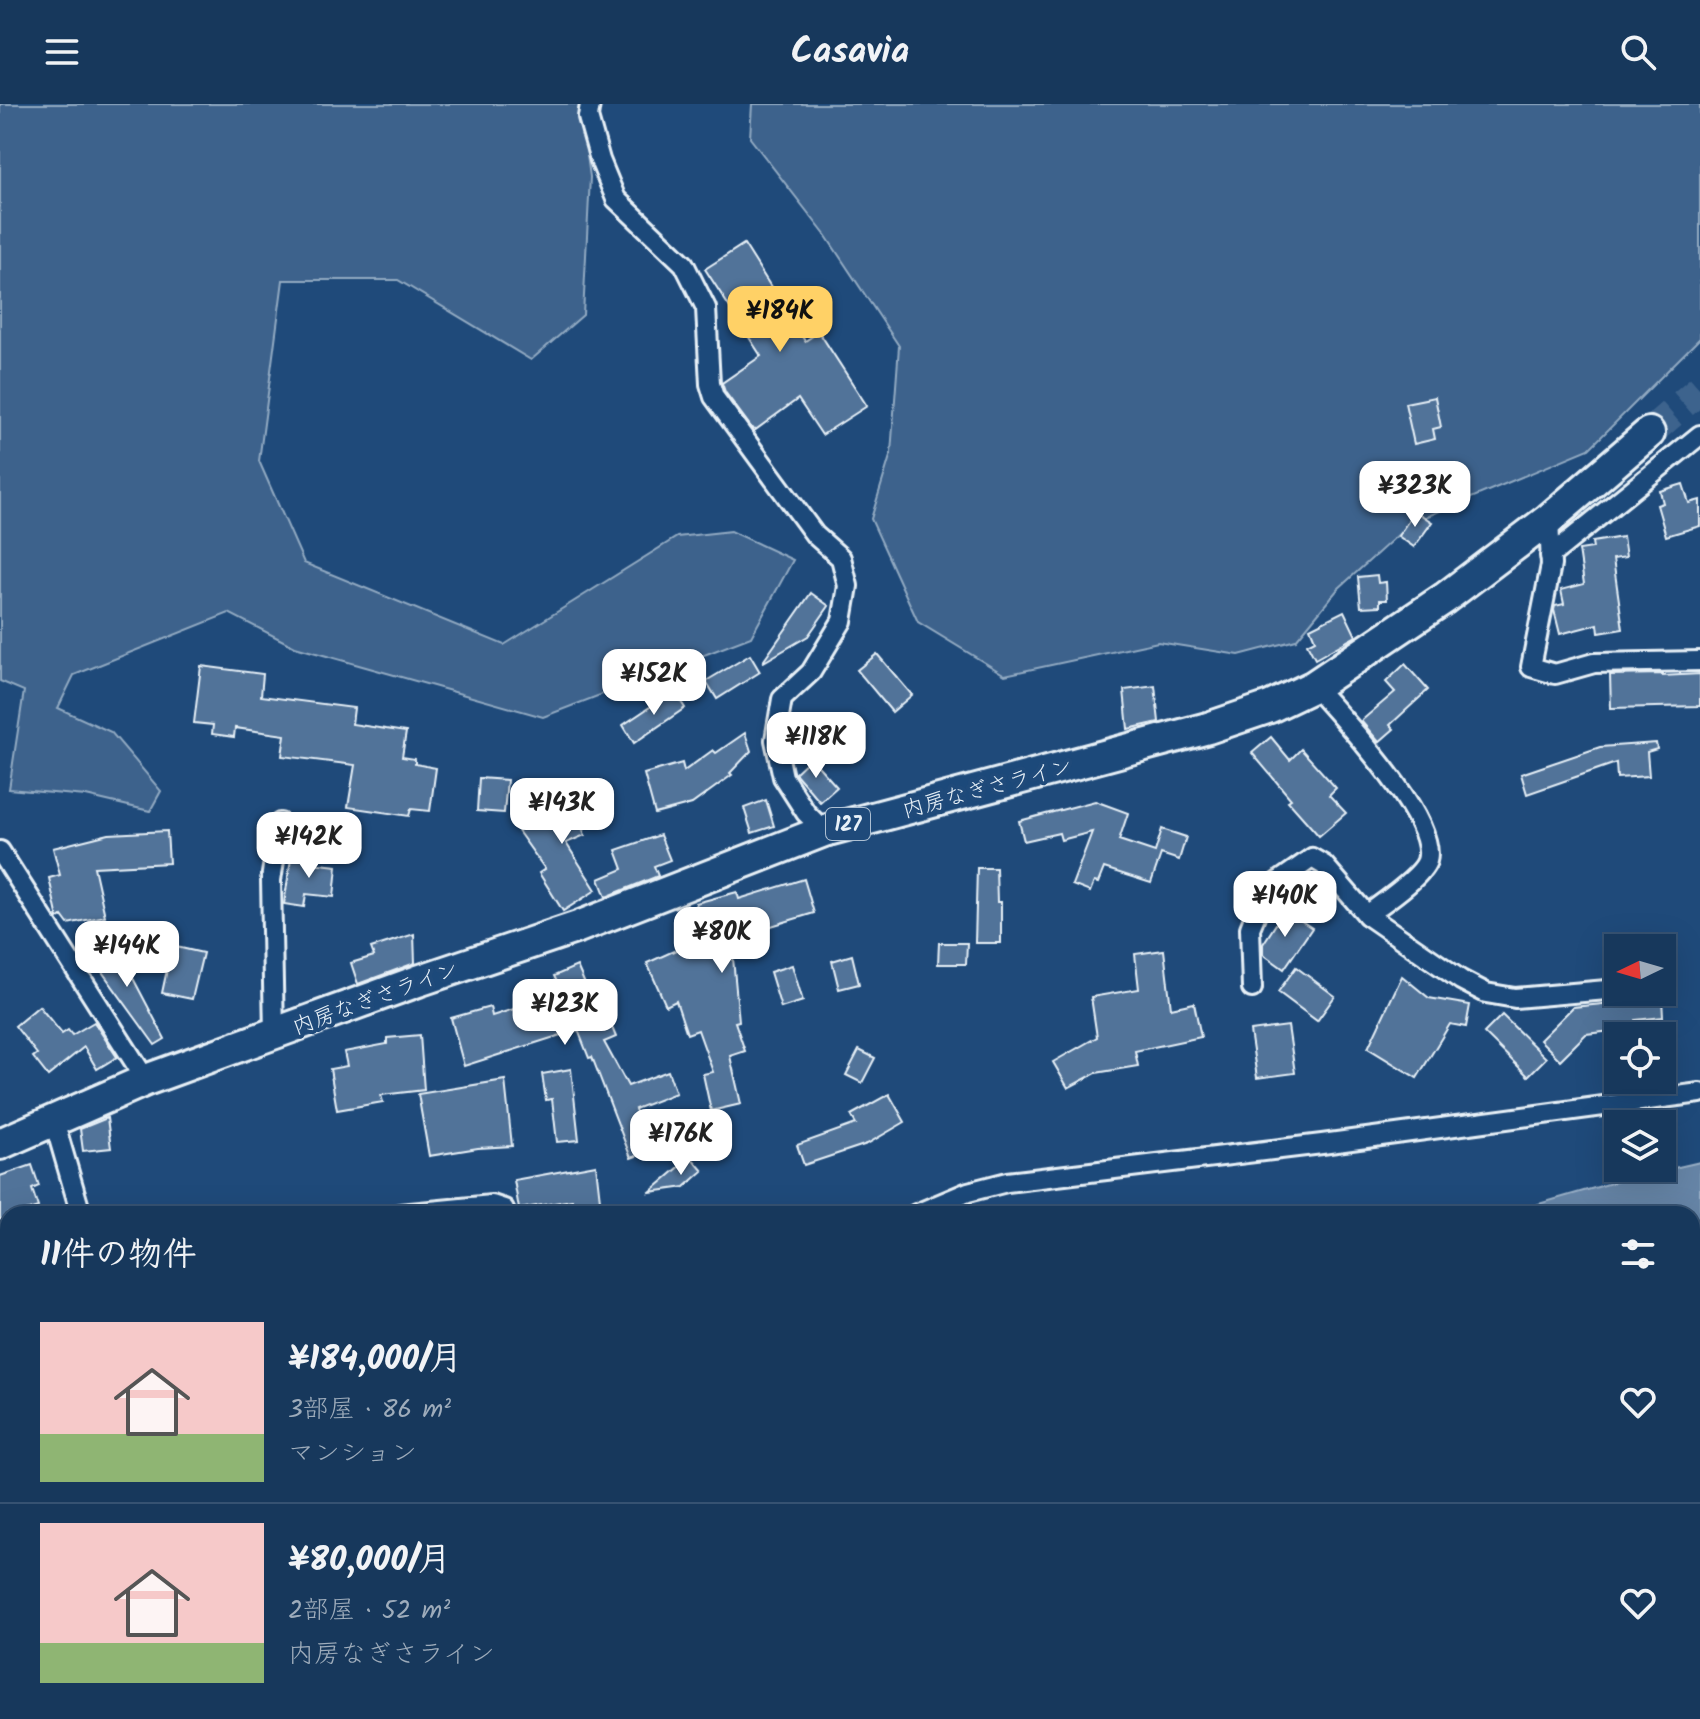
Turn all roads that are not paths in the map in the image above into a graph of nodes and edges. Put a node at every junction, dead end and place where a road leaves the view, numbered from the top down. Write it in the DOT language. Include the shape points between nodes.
graph roads {
  1 [pos="590,104"];
  2 [pos="1649,433"];
  3 [pos="1700,435"];
  4 [pos="1549,519"];
  5 [pos="1550,556"];
  6 [pos="1700,661"];
  7 [pos="1314,686"];
  8 [pos="280,823"];
  9 [pos="824,831"];
  10 [pos="0,851"];
  11 [pos="1367,915"];
  12 [pos="1252,988"];
  13 [pos="1604,990"];
  14 [pos="274,1034"];
  15 [pos="146,1080"];
  16 [pos="1700,1093"];
  17 [pos="54,1121"];
  18 [pos="0,1144"];
  19 [pos="79,1206"];
  20 [pos="935,1206"];
  1 -- 9 [label="street" via="588,117 616,199 684,264 706,308 714,397 815,535 841,558 848,586 842,621 811,672 782,699 775,740 783,777"];
  2 -- 4 [label="highway, 内房なぎさライン / 127"];
  3 -- 5 [label="street"];
  4 -- 5 [label="street"];
  4 -- 7 [label="highway, 内房なぎさライン / 127" via="1445,598"];
  5 -- 6 [label="street" via="1531,667 1555,674 1594,663"];
  7 -- 9 [label="highway, 内房なぎさライン / 127" via="1208,728"];
  7 -- 11 [label="street" via="1405,796 1426,842 1427,861 1417,874"];
  8 -- 14 [label="street" via="271,880"];
  9 -- 14 [label="highway, 内房なぎさライン / 127" via="578,927"];
  10 -- 15 [label="street"];
  11 -- 12 [label="street" via="1312,858 1265,891 1250,928"];
  11 -- 13 [label="street" via="1486,993 1515,998"];
  14 -- 15 [label="highway, 内房なぎさライン / 127"];
  15 -- 17 [label="highway, 内房なぎさライン / 127"];
  16 -- 20 [label="street" via="1007,1182"];
  17 -- 18 [label="highway, 内房なぎさライン / 127"];
  17 -- 19 [label="street"];
}
